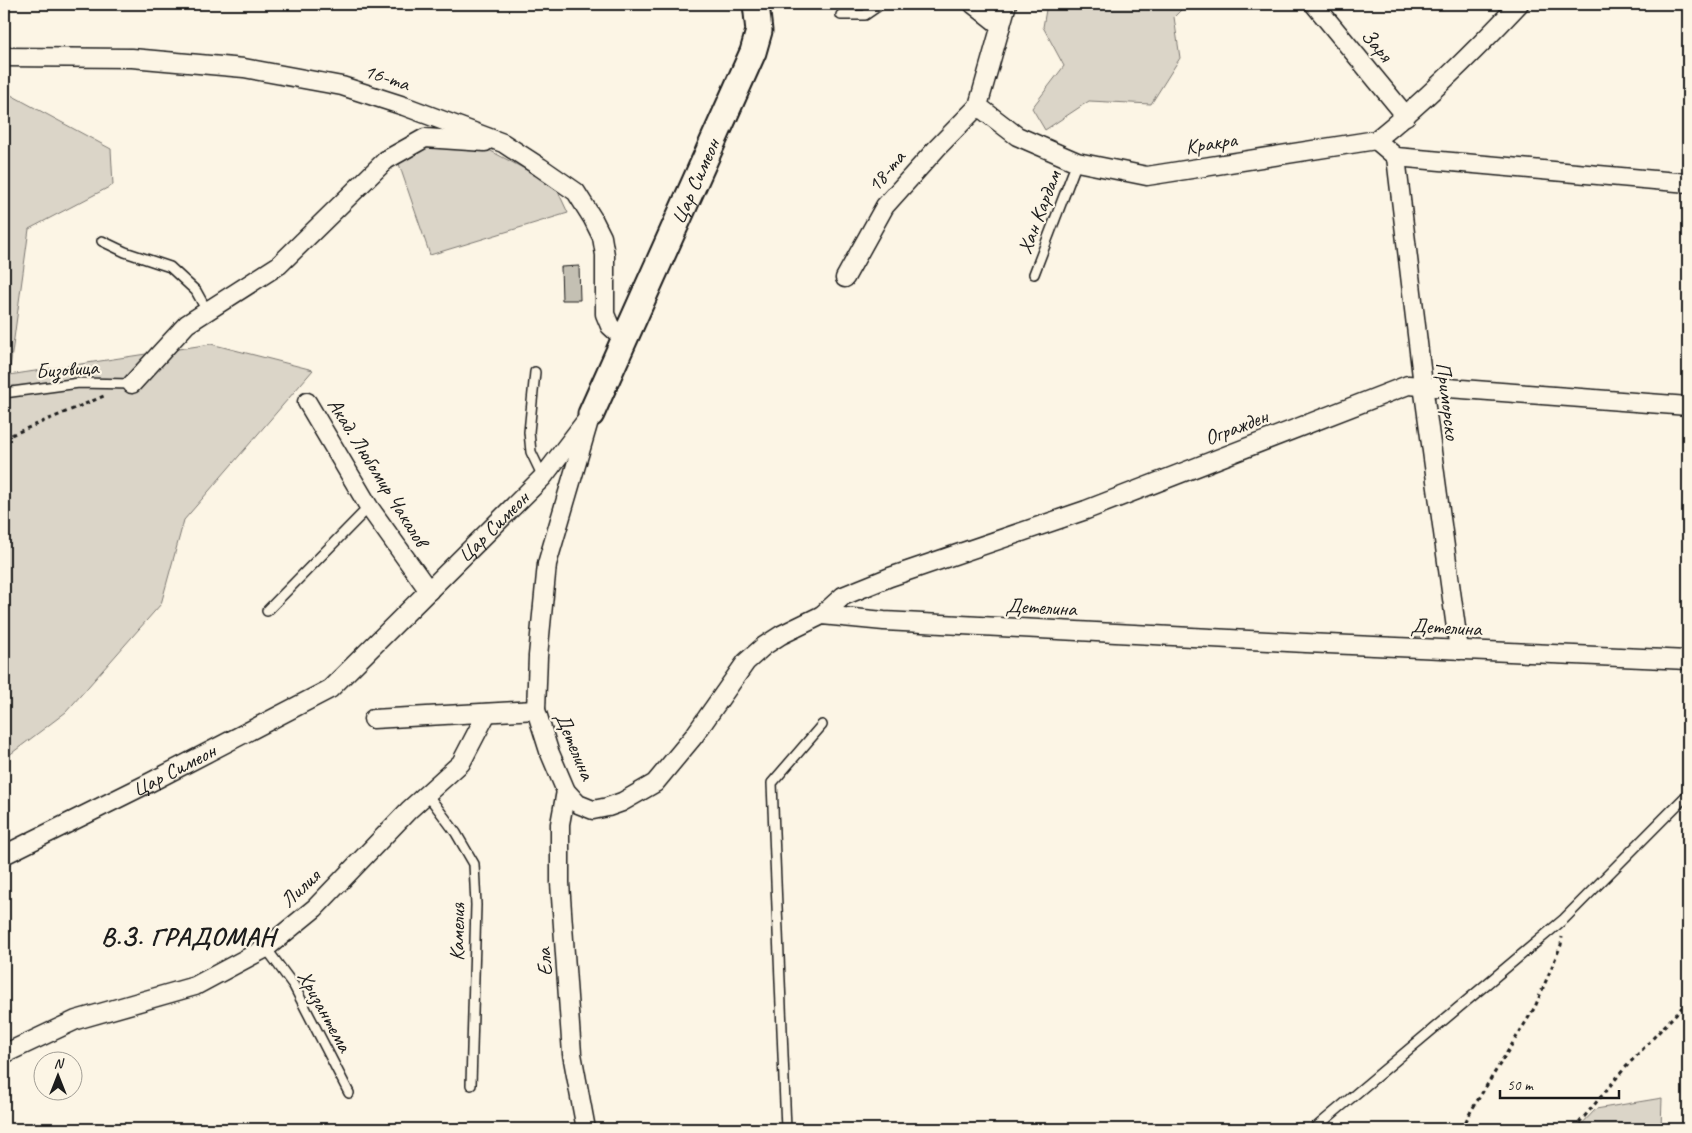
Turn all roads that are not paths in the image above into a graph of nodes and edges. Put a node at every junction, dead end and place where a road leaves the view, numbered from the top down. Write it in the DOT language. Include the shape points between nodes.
graph roads {
  1 [pos="756,4"];
  2 [pos="881,4"];
  3 [pos="973,4"];
  4 [pos="1007,4"];
  5 [pos="1314,4"];
  6 [pos="1519,4"];
  7 [pos="841,15"];
  8 [pos="1001,26"];
  9 [pos="4,57"];
  10 [pos="978,106"];
  11 [pos="1406,116"];
  12 [pos="1376,140"];
  13 [pos="503,143"];
  14 [pos="1396,157"];
  15 [pos="1076,162"];
  16 [pos="1688,183"];
  17 [pos="102,241"];
  18 [pos="1034,274"];
  19 [pos="845,278"];
  20 [pos="208,311"];
  21 [pos="624,339"];
  22 [pos="535,372"];
  23 [pos="132,384"];
  24 [pos="1423,385"];
  25 [pos="4,393"];
  26 [pos="307,402"];
  27 [pos="1688,406"];
  28 [pos="591,414"];
  29 [pos="543,477"];
  30 [pos="369,506"];
  31 [pos="430,591"];
  32 [pos="267,611"];
  33 [pos="822,615"];
  34 [pos="1459,650"];
  35 [pos="1688,660"];
  36 [pos="536,710"];
  37 [pos="487,712"];
  38 [pos="374,719"];
  39 [pos="822,725"];
  40 [pos="566,791"];
  41 [pos="427,794"];
  42 [pos="1688,794"];
  43 [pos="4,855"];
  44 [pos="266,948"];
  45 [pos="4,1054"];
  46 [pos="471,1085"];
  47 [pos="349,1093"];
  48 [pos="586,1129"];
  49 [pos="786,1129"];
  50 [pos="1314,1129"];
  1 -- 21 [label="street, Цар Симеон" via="759,31 754,52"];
  2 -- 7 [label="lane" via="865,15"];
  3 -- 8 [label="street"];
  4 -- 8 [label="street"];
  5 -- 11 [label="street, Заря"];
  6 -- 11 [label="street, Кракра"];
  8 -- 10 [label="street"];
  9 -- 13 [label="street, 16-та" via="132,58 244,68 342,86"];
  10 -- 15 [label="street, Кракра" via="1017,136"];
  10 -- 19 [label="street, 18-та" via="885,206"];
  11 -- 12 [label="street, Кракра"];
  12 -- 14 [label="street"];
  12 -- 15 [label="street, Кракра" via="1147,176"];
  13 -- 20 [label="street" via="425,138 386,160 279,265"];
  13 -- 21 [label="street, 16-та" via="576,192 593,219 602,237 605,256 605,314 610,326"];
  14 -- 16 [label="street"];
  14 -- 24 [label="street, Приморско"];
  15 -- 18 [label="lane, Хан Кардам"];
  17 -- 20 [label="lane" via="170,267 196,291"];
  20 -- 23 [label="street" via="187,324"];
  21 -- 28 [label="street, Цар Симеон"];
  22 -- 29 [label="lane" via="529,432 531,452"];
  23 -- 25 [label="lane, Бизовица" via="79,383"];
  24 -- 27 [label="street, Огражден"];
  24 -- 33 [label="street, Огражден" via="1391,390 1086,510 890,577 843,596"];
  24 -- 34 [label="street, Приморско"];
  26 -- 30 [label="street, Акад. Любомир Чакалов"];
  28 -- 29 [label="street, Цар Симеон"];
  28 -- 36 [label="street, Детелина" via="547,564"];
  29 -- 31 [label="street, Цар Симеон"];
  30 -- 31 [label="street, Акад. Любомир Чакалов"];
  30 -- 32 [label="lane"];
  31 -- 43 [label="street, Цар Симеон" via="330,689"];
  33 -- 34 [label="street, Детелина" via="884,621"];
  33 -- 40 [label="street, Детелина" via="781,635 746,662 694,736 654,783 622,802 594,810 578,804"];
  34 -- 35 [label="street, Детелина"];
  36 -- 37 [label="street, Детелина"];
  36 -- 40 [label="street, Детелина"];
  37 -- 38 [label="street, Детелина"];
  37 -- 41 [label="street, Лилия" via="460,763"];
  39 -- 49 [label="lane" via="772,783"];
  40 -- 48 [label="street, Ела" via="560,824 560,883 572,1054"];
  41 -- 44 [label="street, Лилия" via="315,908"];
  41 -- 46 [label="lane, Камелия" via="474,864 476,905"];
  42 -- 50 [label="lane" via="1564,919"];
  44 -- 45 [label="street, Лилия" via="195,986 76,1020"];
  44 -- 47 [label="lane, Хризантема" via="294,986"];
}
